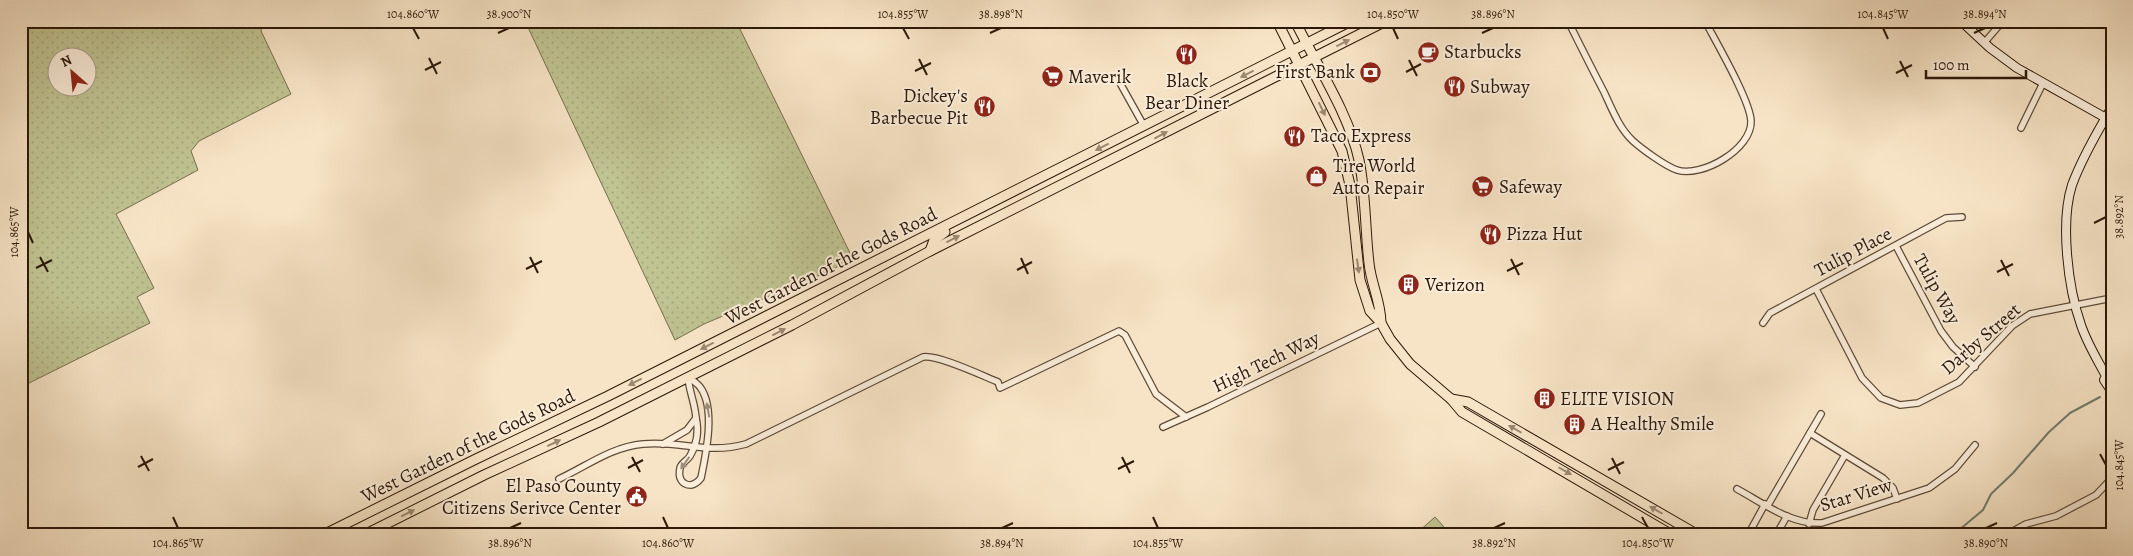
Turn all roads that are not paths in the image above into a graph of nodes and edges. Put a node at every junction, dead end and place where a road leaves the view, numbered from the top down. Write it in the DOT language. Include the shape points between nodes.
graph roads {
  1 [pos="1277,21"];
  2 [pos="1295,21"];
  3 [pos="1351,21"];
  4 [pos="1386,21"];
  5 [pos="1568,21"];
  6 [pos="1705,21"];
  7 [pos="1961,21"];
  8 [pos="1977,21"];
  9 [pos="2003,21"];
  10 [pos="1970,29"];
  11 [pos="1984,43"];
  12 [pos="1306,44"];
  13 [pos="1292,51"];
  14 [pos="1314,58"];
  15 [pos="1300,66"];
  16 [pos="1120,83"];
  17 [pos="2043,83"];
  18 [pos="2112,107"];
  19 [pos="2109,120"];
  20 [pos="1144,126"];
  21 [pos="2021,128"];
  22 [pos="1041,178"];
  23 [pos="1962,217"];
  24 [pos="1896,246"];
  25 [pos="930,251"];
  26 [pos="1816,289"];
  27 [pos="2112,298"];
  28 [pos="2076,305"];
  29 [pos="1381,323"];
  30 [pos="1763,323"];
  31 [pos="1975,367"];
  32 [pos="688,377"];
  33 [pos="2109,378"];
  34 [pos="2112,392"];
  35 [pos="1451,398"];
  36 [pos="1821,414"];
  37 [pos="1186,417"];
  38 [pos="696,418"];
  39 [pos="1163,427"];
  40 [pos="1810,433"];
  41 [pos="664,444"];
  42 [pos="1975,445"];
  43 [pos="693,448"];
  44 [pos="705,449"];
  45 [pos="1845,455"];
  46 [pos="2112,478"];
  47 [pos="559,480"];
  48 [pos="1736,489"];
  49 [pos="1897,499"];
  50 [pos="1766,505"];
  51 [pos="1787,516"];
  52 [pos="1808,524"];
  53 [pos="323,535"];
  54 [pos="364,535"];
  55 [pos="1672,535"];
  56 [pos="1698,535"];
  57 [pos="1748,535"];
  58 [pos="1776,535"];
  59 [pos="2006,535"];
  1 -- 13 [label="main road"];
  2 -- 12 [label="main road"];
  3 -- 12 [label="main road, West Garden of the Gods Road"];
  14 -- 4 [label="main road, West Garden of the Gods Road, one-way"];
  5 -- 6 [label="street" via="1627,134 1669,166 1687,171 1704,168 1736,150 1748,133 1751,122 1746,103"];
  7 -- 10 [label="street"];
  8 -- 10 [label="street"];
  9 -- 11 [label="street"];
  10 -- 11 [label="street"];
  11 -- 17 [label="street"];
  12 -- 13 [label="main road, West Garden of the Gods Road"];
  12 -- 14 [label="main road"];
  13 -- 15 [label="main road"];
  13 -- 20 [label="main road, West Garden of the Gods Road, one-way"];
  14 -- 15 [label="main road, West Garden of the Gods Road"];
  14 -- 29 [label="main road" via="1347,123 1359,159 1369,265 1381,308"];
  25 -- 15 [label="main road, West Garden of the Gods Road, one-way"];
  15 -- 29 [label="main road, one-way" via="1342,151 1352,194 1360,280 1370,312"];
  16 -- 20 [label="street"];
  17 -- 19 [label="street"];
  17 -- 21 [label="street"];
  18 -- 19 [label="street"];
  19 -- 28 [label="street" via="2082,161 2068,205 2066,243"];
  20 -- 22 [label="main road, West Garden of the Gods Road, one-way"];
  22 -- 25 [label="main road" via="1022,194 937,237"];
  22 -- 53 [label="main road, West Garden of the Gods Road, one-way"];
  23 -- 24 [label="street, Tulip Place" via="1946,218"];
  24 -- 26 [label="street, Tulip Place"];
  24 -- 31 [label="street, Tulip Way" via="1941,330 1953,347"];
  32 -- 25 [label="main road, West Garden of the Gods Road, one-way"];
  26 -- 30 [label="street, Tulip Place" via="1770,313"];
  26 -- 31 [label="street, Darby Street" via="1862,378 1890,402 1900,405 1918,403 1959,382"];
  27 -- 28 [label="street, Darby Street"];
  28 -- 31 [label="street, Darby Street" via="2024,317"];
  28 -- 33 [label="street" via="2084,333"];
  29 -- 35 [label="main road" via="1410,364"];
  29 -- 37 [label="street, High Tech Way"];
  32 -- 38 [label="street"];
  44 -- 32 [label="street, one-way" via="709,422 707,407 700,387"];
  54 -- 32 [label="main road, West Garden of the Gods Road, one-way"];
  33 -- 34 [label="street" via="2104,380"];
  35 -- 55 [label="main road, one-way" via="1462,412"];
  56 -- 35 [label="main road, one-way" via="1468,402"];
  36 -- 40 [label="street"];
  37 -- 39 [label="street, High Tech Way"];
  37 -- 44 [label="street" via="1156,394 1125,335 1118,332 1000,388 998,382 935,358 923,357 753,441"];
  38 -- 41 [label="street" via="687,430"];
  38 -- 43 [label="street" via="698,427"];
  40 -- 45 [label="street"];
  40 -- 50 [label="street"];
  41 -- 43 [label="street"];
  41 -- 47 [label="street" via="616,450"];
  42 -- 49 [label="street, Star View" via="1945,478 1929,488"];
  43 -- 44 [label="street"];
  43 -- 44 [label="street, one-way" via="680,466 682,482 690,485 701,478"];
  45 -- 49 [label="street" via="1890,483"];
  45 -- 52 [label="street"];
  46 -- 59 [label="street" via="2096,495 2080,504"];
  48 -- 50 [label="street, Star View"];
  49 -- 52 [label="street, Star View" via="1822,523"];
  50 -- 51 [label="street, Star View"];
  50 -- 57 [label="street"];
  51 -- 52 [label="street, Star View"];
  51 -- 58 [label="street"];
}
